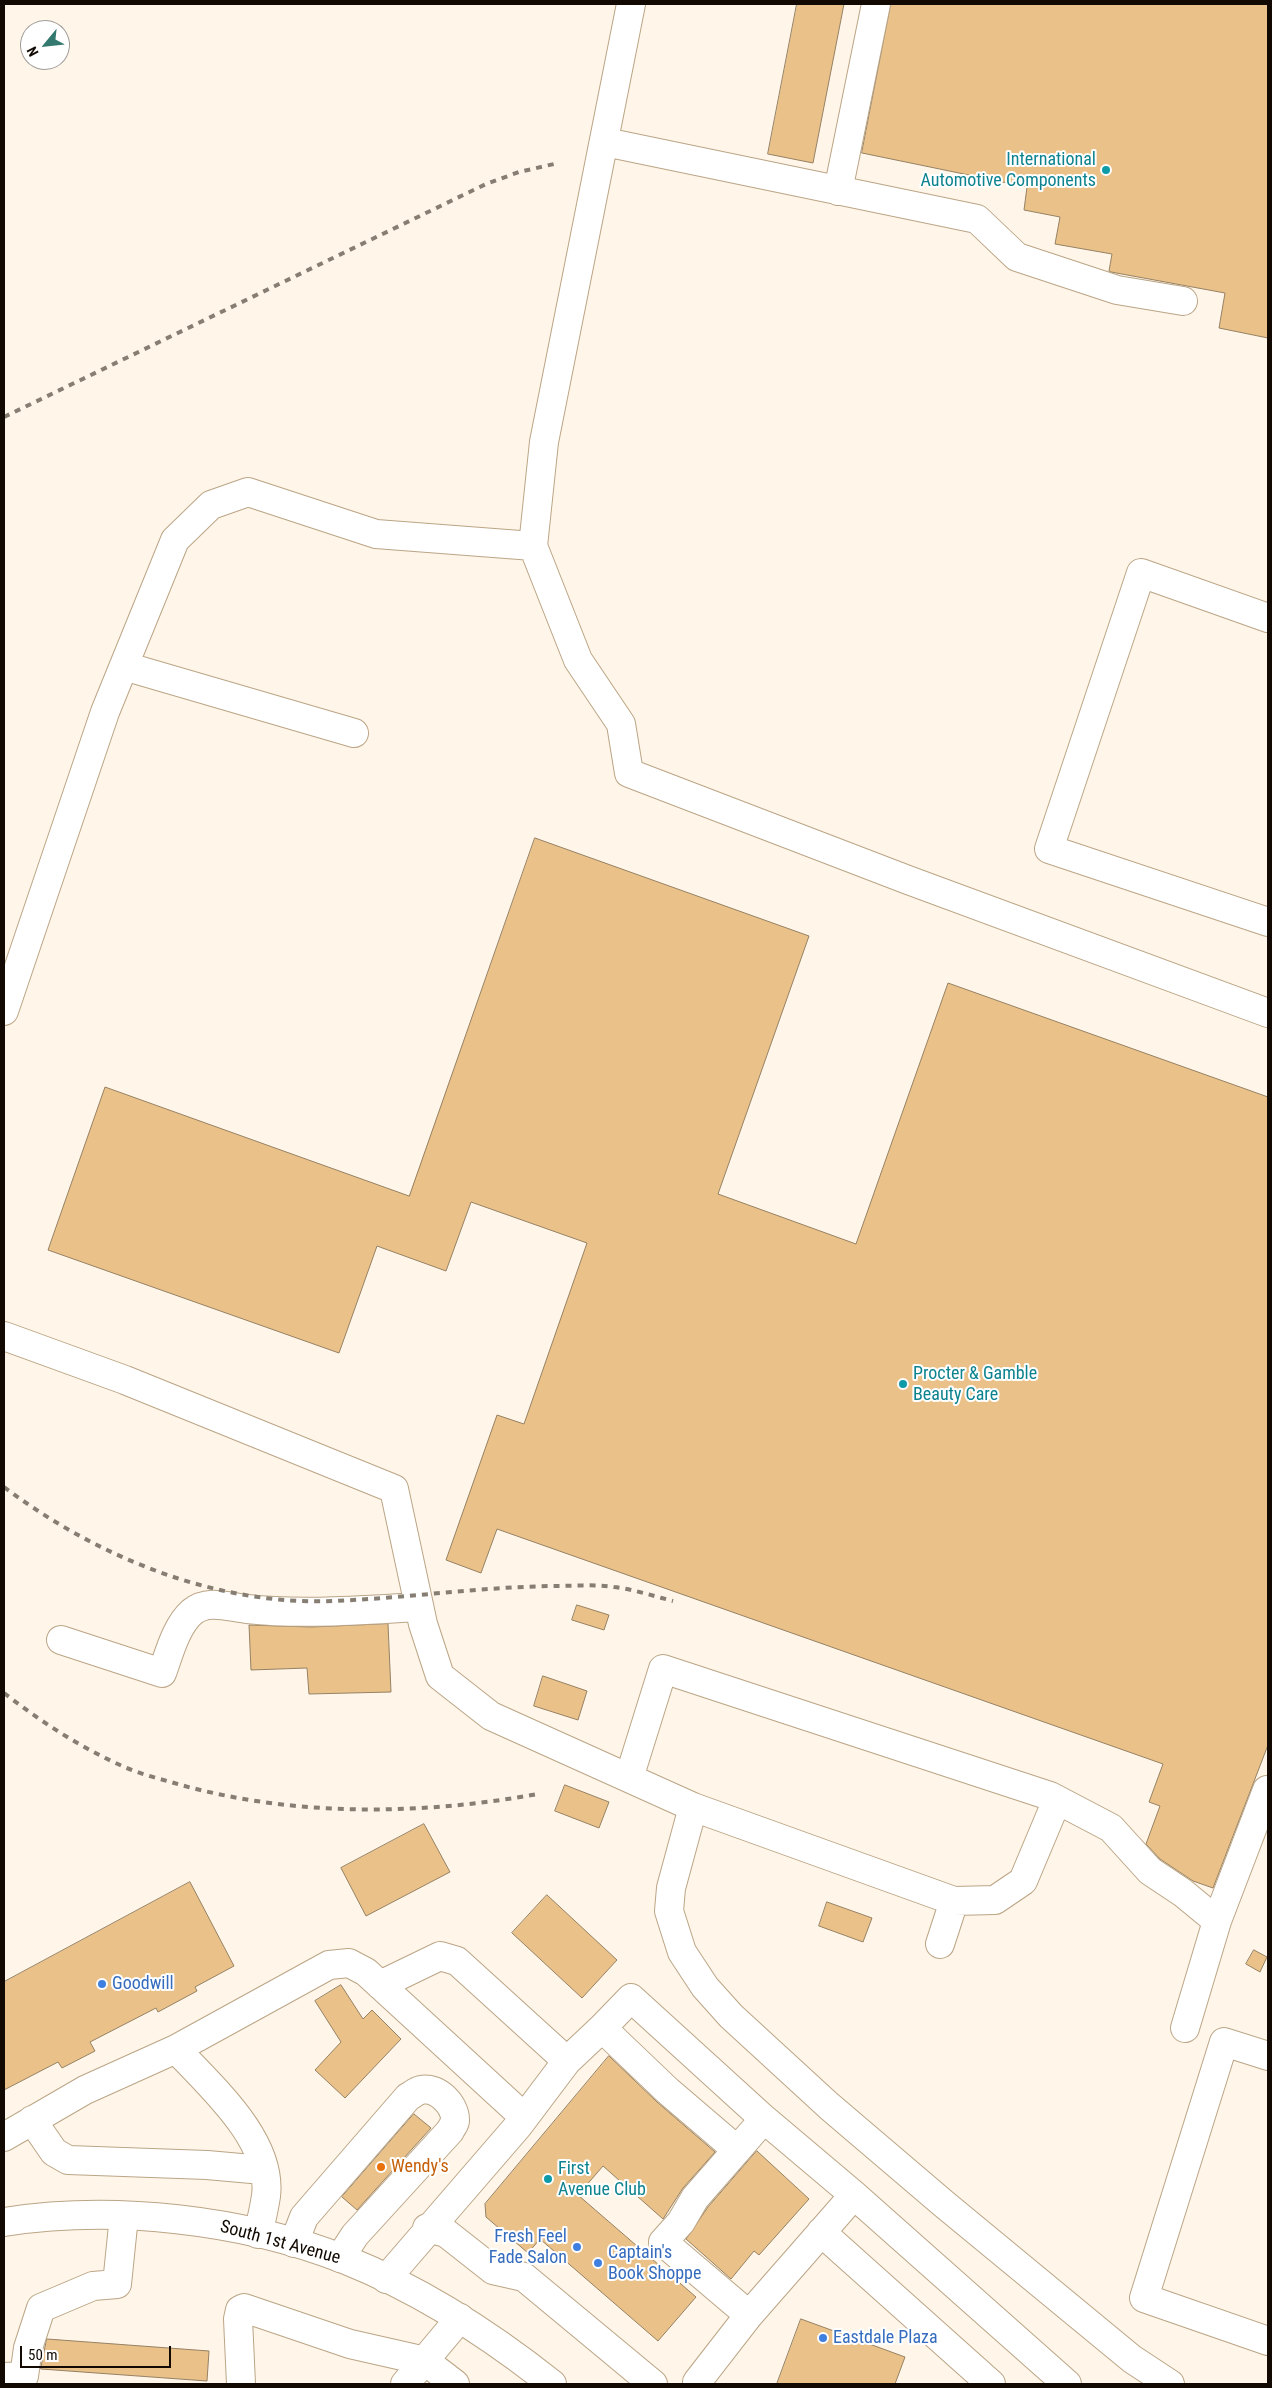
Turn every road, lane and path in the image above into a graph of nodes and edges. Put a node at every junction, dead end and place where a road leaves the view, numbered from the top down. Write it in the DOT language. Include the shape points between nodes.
graph roads {
  1 [pos="631,4"];
  2 [pos="876,4"];
  3 [pos="605,142"];
  4 [pos="838,191"];
  5 [pos="1184,301"];
  6 [pos="534,546"];
  7 [pos="1268,618"];
  8 [pos="124,666"];
  9 [pos="354,733"];
  10 [pos="1268,922"];
  11 [pos="4,1011"];
  12 [pos="1268,1014"];
  13 [pos="4,1336"];
  14 [pos="419,1607"];
  15 [pos="61,1640"];
  16 [pos="629,1778"];
  17 [pos="1267,1790"];
  18 [pos="1057,1800"];
  19 [pos="694,1807"];
  20 [pos="954,1901"];
  21 [pos="1217,1921"];
  22 [pos="940,1944"];
  23 [pos="380,1985"];
  24 [pos="602,2028"];
  25 [pos="1185,2028"];
  26 [pos="176,2049"];
  27 [pos="1268,2056"];
  28 [pos="567,2061"];
  29 [pos="524,2117"];
  30 [pos="764,2119"];
  31 [pos="32,2120"];
  32 [pos="4,2137"];
  33 [pos="737,2150"];
  34 [pos="263,2170"];
  35 [pos="854,2195"];
  36 [pos="124,2216"];
  37 [pos="4,2222"];
  38 [pos="428,2228"];
  39 [pos="822,2232"];
  40 [pos="258,2234"];
  41 [pos="294,2243"];
  42 [pos="340,2258"];
  43 [pos="386,2279"];
  44 [pos="750,2315"];
  45 [pos="460,2318"];
  46 [pos="1268,2341"];
  47 [pos="425,2361"];
  48 [pos="4,2377"];
  49 [pos="696,2383"];
  50 [pos="241,2384"];
  51 [pos="405,2384"];
  52 [pos="455,2384"];
  53 [pos="552,2384"];
  54 [pos="653,2384"];
  55 [pos="992,2384"];
  56 [pos="1067,2384"];
  57 [pos="1170,2384"];
  1 -- 3 [label="main road"];
  2 -- 4 [label="main road"];
  3 -- 4 [label="main road"];
  3 -- 6 [label="main road" via="544,442"];
  4 -- 5 [label="main road" via="977,219 1017,257 1117,290"];
  6 -- 8 [label="main road" via="376,534 248,492 211,505 175,540"];
  6 -- 12 [label="main road" via="578,660 621,724 629,773"];
  7 -- 10 [label="main road" via="1141,573 1049,849"];
  8 -- 9 [label="main road"];
  8 -- 11 [label="main road" via="105,712"];
  13 -- 14 [label="main road" via="125,1380 394,1489"];
  14 -- 15 [label="main road" via="330,1612 208,1604 192,1612 181,1626 162,1673"];
  14 -- 16 [label="main road" via="440,1676 491,1716"];
  16 -- 18 [label="main road" via="663,1669"];
  16 -- 19 [label="main road"];
  17 -- 21 [label="main road"];
  18 -- 20 [label="main road" via="1023,1881 995,1900"];
  18 -- 21 [label="main road" via="1111,1828 1150,1871"];
  19 -- 20 [label="main road"];
  19 -- 57 [label="main road" via="671,1888 669,1911 682,1952 705,1987 731,2016 829,2106 1132,2359"];
  20 -- 22 [label="main road"];
  21 -- 25 [label="main road"];
  23 -- 26 [label="main road" via="349,1963 329,1965"];
  23 -- 28 [label="main road" via="440,1956 457,1961"];
  23 -- 29 [label="main road"];
  24 -- 28 [label="main road"];
  24 -- 30 [label="main road" via="631,1998"];
  24 -- 33 [label="main road"];
  26 -- 31 [label="main road" via="85,2090"];
  26 -- 34 [label="main road" via="239,2117 256,2146"];
  27 -- 46 [label="main road" via="1224,2042 1144,2298"];
  28 -- 29 [label="main road"];
  29 -- 38 [label="main road"];
  30 -- 33 [label="main road"];
  30 -- 35 [label="main road"];
  31 -- 32 [label="main road"];
  31 -- 34 [label="main road" via="54,2152 68,2160"];
  33 -- 44 [label="main road" via="695,2198 681,2222 663,2242"];
  34 -- 40 [label="main road" via="266,2195"];
  35 -- 39 [label="main road"];
  35 -- 56 [label="main road"];
  36 -- 37 [label="main road, South 1st Avenue" via="59,2215"];
  36 -- 40 [label="main road, South 1st Avenue" via="188,2221"];
  36 -- 48 [label="main road" via="117,2284 93,2286 41,2308 28,2348 24,2376"];
  38 -- 43 [label="main road"];
  38 -- 54 [label="main road" via="446,2233 493,2270 524,2277"];
  39 -- 44 [label="main road"];
  39 -- 55 [label="main road"];
  40 -- 41 [label="main road, South 1st Avenue"];
  41 -- 42 [label="main road, South 1st Avenue"];
  41 -- 42 [label="main road" via="304,2217 408,2098 422,2090 441,2094 452,2108 455,2121 450,2131 354,2235"];
  42 -- 43 [label="main road, South 1st Avenue"];
  43 -- 45 [label="main road, South 1st Avenue"];
  44 -- 49 [label="main road"];
  45 -- 47 [label="main road"];
  45 -- 53 [label="main road, South 1st Avenue"];
  47 -- 50 [label="main road" via="350,2344 244,2308 238,2318"];
  47 -- 51 [label="main road"];
  47 -- 52 [label="main road"];
}
